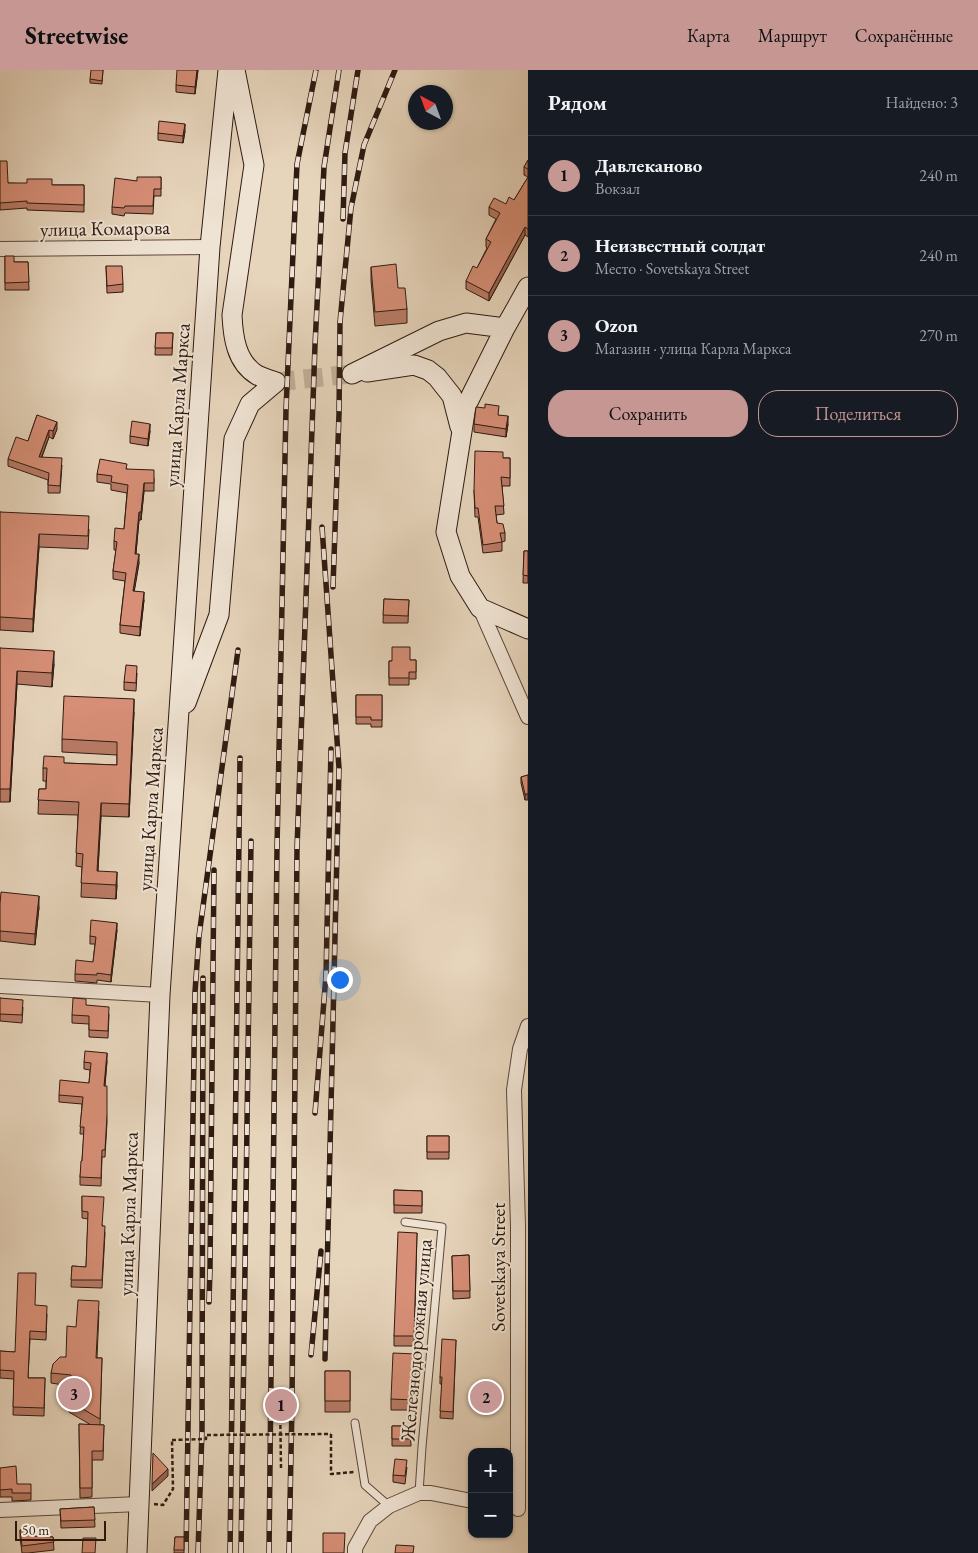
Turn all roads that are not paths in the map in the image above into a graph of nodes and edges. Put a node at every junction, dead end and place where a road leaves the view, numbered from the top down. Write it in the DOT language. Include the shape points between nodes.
graph roads {
  1 [pos="228,70"];
  2 [pos="235,70"];
  3 [pos="210,247"];
  4 [pos="0,249"];
  5 [pos="528,287"];
  6 [pos="505,328"];
  7 [pos="462,433"];
  8 [pos="480,608"];
  9 [pos="528,629"];
  10 [pos="528,717"];
  11 [pos="179,723"];
  12 [pos="0,986"];
  13 [pos="160,995"];
  14 [pos="528,1026"];
  15 [pos="405,1222"];
  16 [pos="523,1226"];
  17 [pos="355,1423"];
  18 [pos="419,1493"];
  19 [pos="468,1500"];
  20 [pos="139,1504"];
  21 [pos="389,1506"];
  22 [pos="518,1509"];
  23 [pos="0,1510"];
  24 [pos="137,1553"];
  25 [pos="355,1553"];
  1 -- 3 [label="street, улица Карла Маркса"];
  2 -- 11 [label="street" via="254,165 232,315 234,338 242,360 256,374 276,382 250,404 234,439 219,615"];
  3 -- 4 [label="street, улица Комарова"];
  3 -- 11 [label="street, улица Карла Маркса"];
  5 -- 6 [label="street"];
  6 -- 7 [label="street" via="466,406"];
  6 -- 7 [label="street" via="466,324 439,331 352,374 414,365 428,370 452,396"];
  7 -- 8 [label="street" via="446,532 460,576"];
  8 -- 9 [label="street"];
  8 -- 10 [label="street"];
  11 -- 13 [label="street, улица Карла Маркса"];
  12 -- 13 [label="street"];
  13 -- 20 [label="street, улица Карла Маркса"];
  14 -- 16 [label="street, Sovetskaya Street" via="520,1049 514,1090"];
  15 -- 18 [label="lane, Железнодорожная улица" via="442,1227"];
  16 -- 22 [label="street, Sovetskaya Street"];
  17 -- 21 [label="lane" via="365,1485"];
  18 -- 19 [label="street"];
  18 -- 21 [label="street"];
  20 -- 23 [label="street"];
  20 -- 24 [label="street, улица Карла Маркса"];
  21 -- 25 [label="street" via="370,1520"];
}
